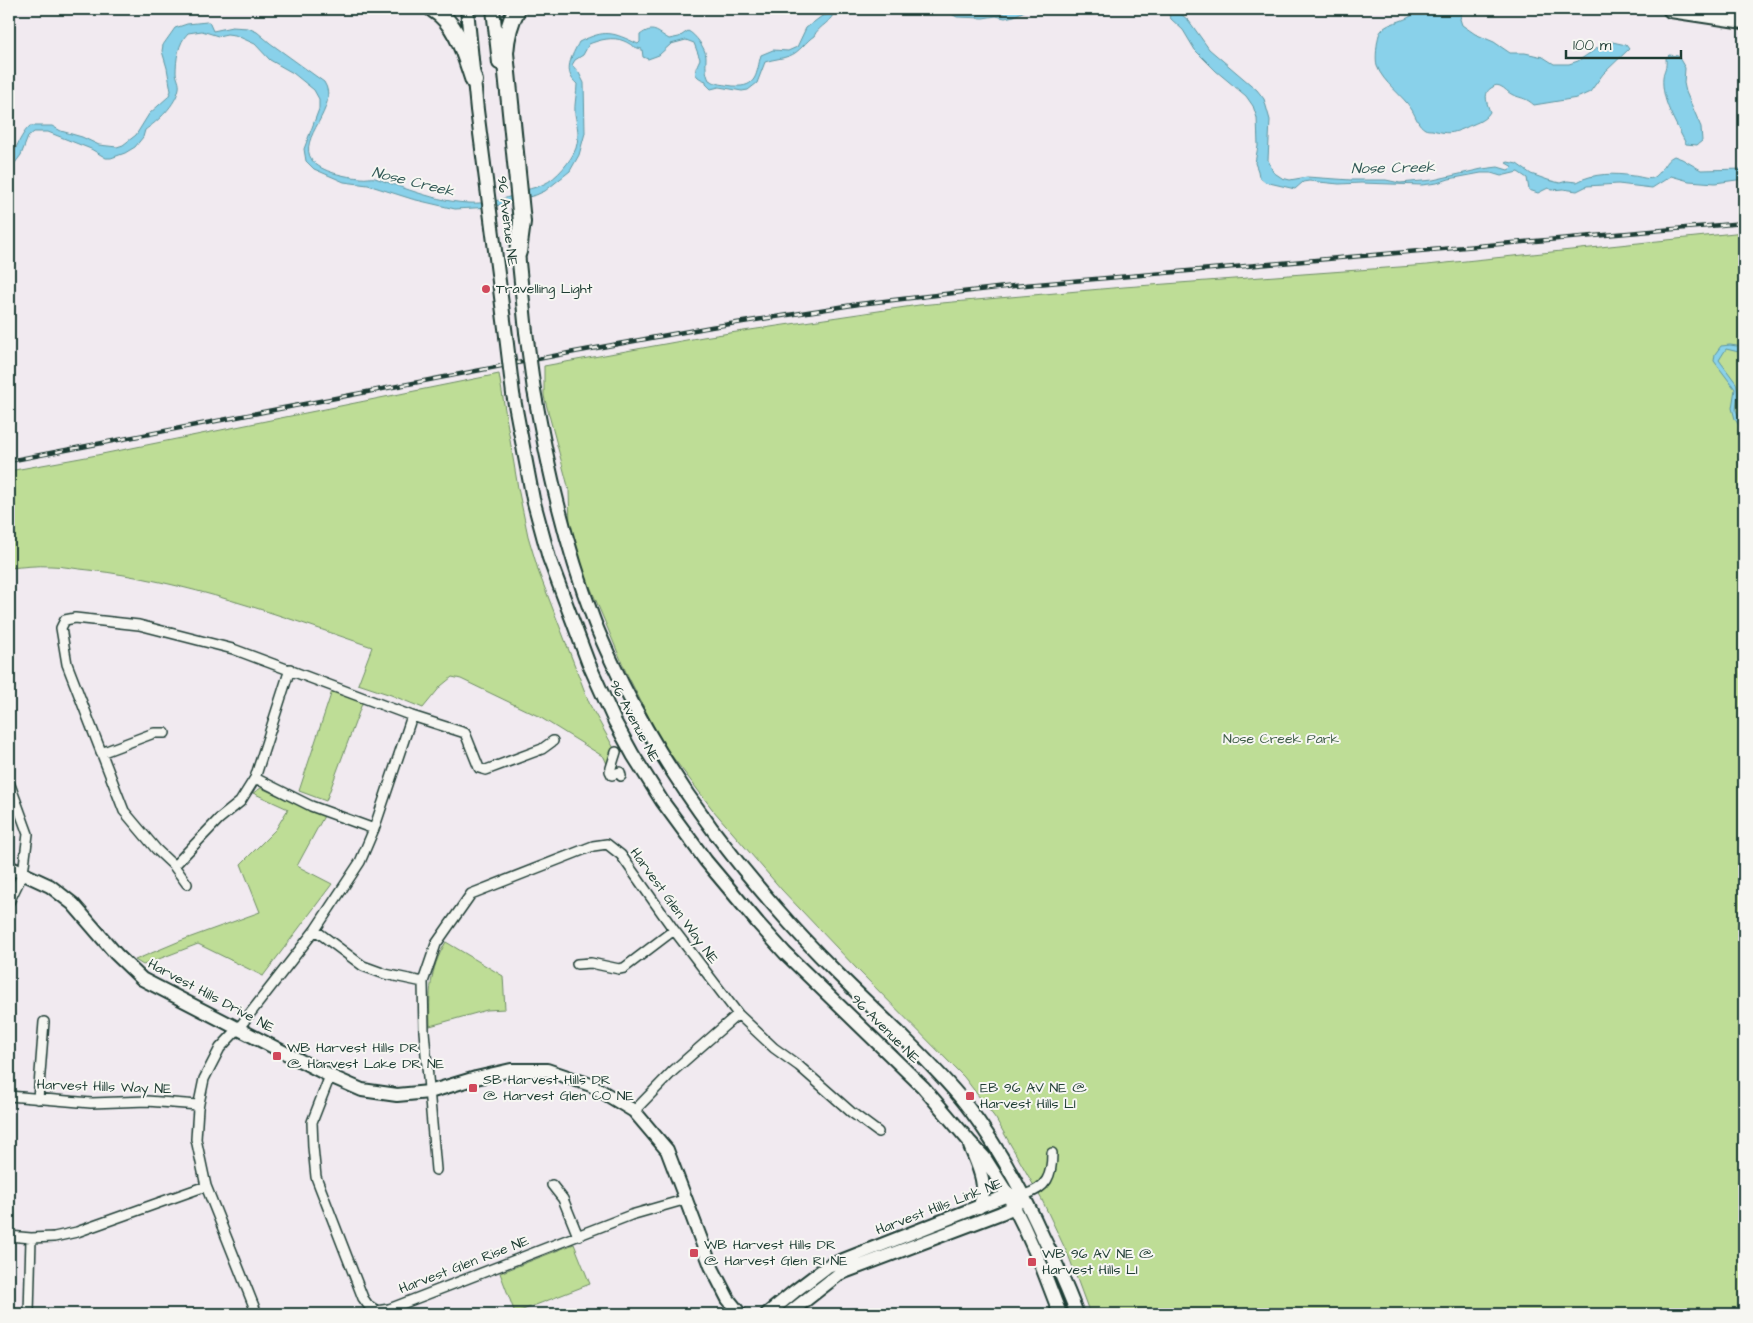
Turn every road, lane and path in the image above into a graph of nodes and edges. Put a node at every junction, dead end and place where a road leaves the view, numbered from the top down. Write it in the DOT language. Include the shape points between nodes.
graph roads {
  1 [pos="433,9"];
  2 [pos="467,9"];
  3 [pos="493,9"];
  4 [pos="517,9"];
  5 [pos="1671,9"];
  6 [pos="1744,20"];
  7 [pos="474,81"];
  8 [pos="511,143"];
  9 [pos="518,252"];
  10 [pos="290,669"];
  11 [pos="412,716"];
  12 [pos="165,733"];
  13 [pos="553,741"];
  14 [pos="616,752"];
  15 [pos="101,753"];
  16 [pos="621,776"];
  17 [pos="255,778"];
  18 [pos="9,782"];
  19 [pos="374,830"];
  20 [pos="174,866"];
  21 [pos="9,867"];
  22 [pos="23,872"];
  23 [pos="187,884"];
  24 [pos="9,902"];
  25 [pos="316,930"];
  26 [pos="674,930"];
  27 [pos="801,936"];
  28 [pos="785,952"];
  29 [pos="577,964"];
  30 [pos="423,982"];
  31 [pos="738,1014"];
  32 [pos="44,1022"];
  33 [pos="238,1030"];
  34 [pos="330,1076"];
  35 [pos="430,1092"];
  36 [pos="9,1096"];
  37 [pos="38,1098"];
  38 [pos="198,1105"];
  39 [pos="634,1111"];
  40 [pos="878,1132"];
  41 [pos="968,1142"];
  42 [pos="1052,1152"];
  43 [pos="436,1170"];
  44 [pos="552,1185"];
  45 [pos="206,1186"];
  46 [pos="1008,1195"];
  47 [pos="1024,1195"];
  48 [pos="686,1198"];
  49 [pos="979,1207"];
  50 [pos="1014,1207"];
  51 [pos="9,1236"];
  52 [pos="578,1236"];
  53 [pos="30,1238"];
  54 [pos="29,1314"];
  55 [pos="257,1314"];
  56 [pos="740,1314"];
  57 [pos="767,1314"];
  58 [pos="788,1314"];
  59 [pos="1060,1314"];
  60 [pos="1077,1314"];
  1 -- 7 [label="highway" via="459,38"];
  2 -- 7 [label="main road, 96 Avenue NE"];
  3 -- 8 [label="main road"];
  4 -- 8 [label="highway" via="506,37 505,53"];
  5 -- 6 [label="highway"];
  7 -- 28 [label="main road, 96 Avenue NE, bridge" via="513,394 533,499 574,629 615,722 662,800 706,861"];
  8 -- 9 [label="highway" via="522,222"];
  9 -- 27 [label="main road, 96 Avenue NE, bridge" via="534,390 554,493 593,619 648,732 682,788 726,848"];
  10 -- 11 [label="street"];
  10 -- 15 [label="street" via="233,648 139,625 75,618 65,620 60,632 66,664"];
  10 -- 17 [label="street"];
  11 -- 13 [label="street" via="465,733 479,768 486,770 542,749"];
  11 -- 19 [label="street"];
  12 -- 15 [label="street" via="154,733"];
  14 -- 16 [label="street" via="610,771 612,776 620,772"];
  15 -- 20 [label="street" via="124,811 156,850"];
  17 -- 19 [label="street" via="311,806"];
  17 -- 20 [label="street" via="240,802"];
  18 -- 22 [label="street" via="28,834"];
  19 -- 25 [label="street" via="360,862"];
  20 -- 23 [label="street"];
  21 -- 22 [label="main road, Harvest Hills Drive NE"];
  22 -- 24 [label="street"];
  22 -- 33 [label="main road, Harvest Hills Drive NE" via="50,886 73,904 142,979"];
  25 -- 30 [label="street" via="363,966"];
  25 -- 33 [label="street"];
  26 -- 29 [label="street" via="624,968"];
  26 -- 30 [label="street, Harvest Glen Way NE" via="620,855 607,844 593,846 471,894 436,944"];
  26 -- 31 [label="street, Harvest Glen Way NE"];
  27 -- 28 [label="main road"];
  27 -- 47 [label="main road, 96 Avenue NE" via="964,1102"];
  28 -- 41 [label="main road, 96 Avenue NE" via="923,1087"];
  30 -- 35 [label="street, Harvest Glen Way NE"];
  31 -- 39 [label="street" via="673,1071"];
  31 -- 40 [label="street, Harvest Glen Way NE" via="774,1048"];
  32 -- 37 [label="street"];
  33 -- 34 [label="main road, Harvest Hills Drive NE"];
  33 -- 38 [label="street" via="220,1048 204,1079"];
  34 -- 35 [label="main road, Harvest Hills Drive NE" via="380,1094"];
  34 -- 52 [label="street, Harvest Glen Rise NE" via="312,1122 316,1177 363,1298 377,1311"];
  35 -- 39 [label="main road, Harvest Hills Drive NE" via="511,1070 547,1070 592,1085"];
  35 -- 43 [label="street, Harvest Glen Way NE"];
  36 -- 37 [label="street, Harvest Hills Way NE"];
  37 -- 38 [label="street, Harvest Hills Way NE" via="91,1103"];
  38 -- 45 [label="street" via="196,1139"];
  39 -- 48 [label="main road, Harvest Hills Drive NE" via="667,1150"];
  41 -- 46 [label="main road, 96 Avenue NE" via="984,1157"];
  41 -- 49 [label="main road" via="983,1184"];
  42 -- 47 [label="street" via="1049,1178 1037,1191"];
  44 -- 52 [label="street" via="562,1199"];
  45 -- 53 [label="street" via="77,1232"];
  45 -- 55 [label="street"];
  46 -- 47 [label="main road, Harvest Hills Link NE"];
  46 -- 49 [label="main road, Harvest Hills Link NE"];
  46 -- 50 [label="main road, 96 Avenue NE"];
  47 -- 50 [label="main road, Harvest Hills Link NE"];
  47 -- 60 [label="main road, 96 Avenue NE"];
  48 -- 52 [label="street, Harvest Glen Rise NE"];
  48 -- 56 [label="main road, Harvest Hills Drive NE" via="711,1266 728,1299"];
  49 -- 57 [label="main road, Harvest Hills Link NE" via="828,1266"];
  50 -- 58 [label="main road, Harvest Hills Link NE" via="839,1274"];
  50 -- 59 [label="main road, 96 Avenue NE"];
  51 -- 53 [label="street"];
  53 -- 54 [label="street"];
}
